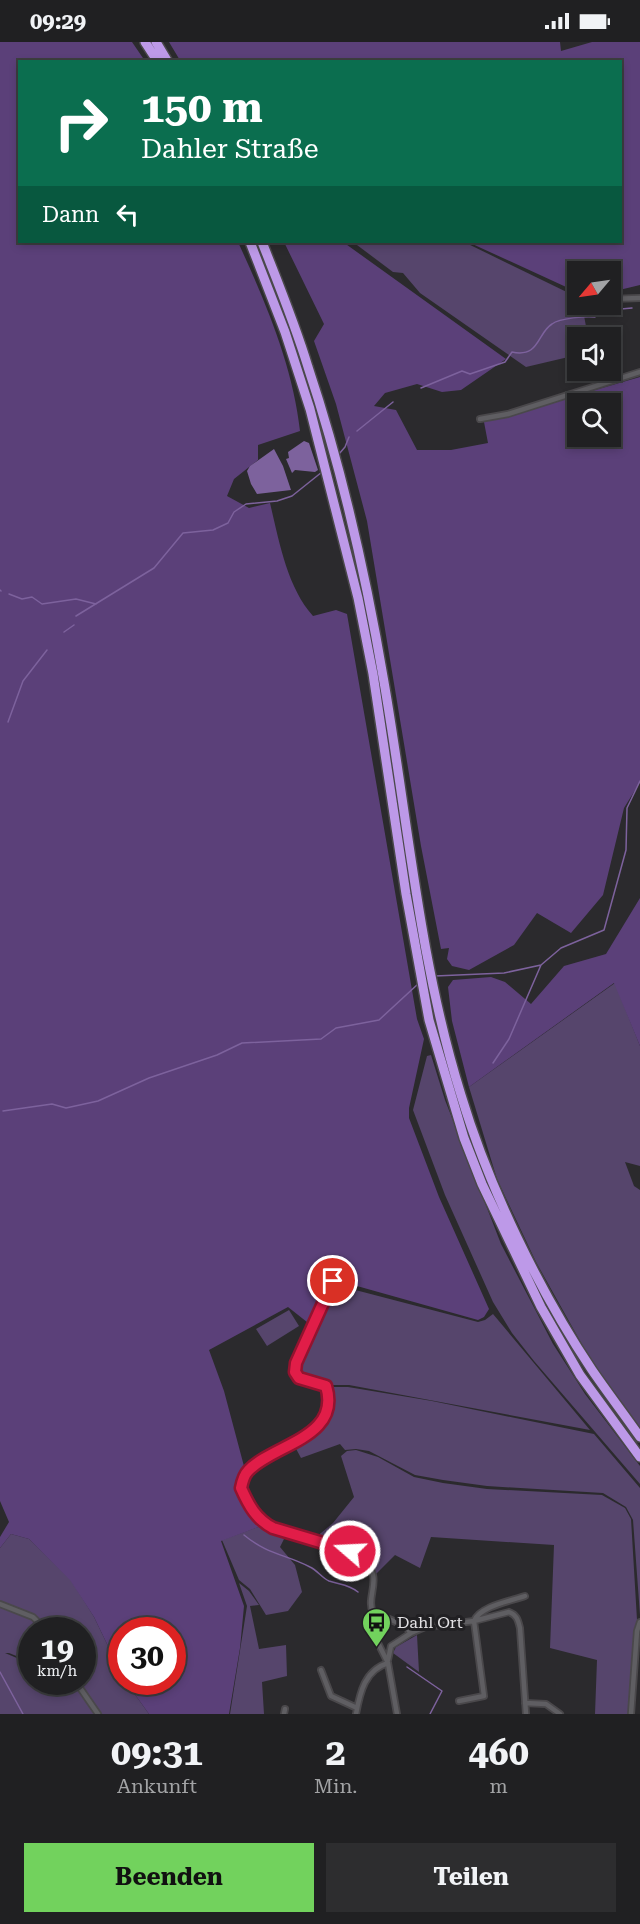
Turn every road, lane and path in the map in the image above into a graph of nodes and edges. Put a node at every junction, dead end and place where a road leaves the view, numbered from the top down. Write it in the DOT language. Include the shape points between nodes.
graph roads {
  1 [pos="145,42"];
  2 [pos="156,42"];
  3 [pos="157,60"];
  4 [pos="167,60"];
  5 [pos="250,243"];
  6 [pos="262,243"];
  7 [pos="640,298"];
  8 [pos="621,299"];
  9 [pos="640,372"];
  10 [pos="480,419"];
  11 [pos="333,1281"];
  12 [pos="640,1437"];
  13 [pos="640,1457"];
  14 [pos="525,1596"];
  15 [pos="0,1604"];
  16 [pos="374,1612"];
  17 [pos="33,1617"];
  18 [pos="474,1621"];
  19 [pos="640,1622"];
  20 [pos="411,1633"];
  21 [pos="388,1663"];
  22 [pos="321,1670"];
  23 [pos="85,1695"];
  24 [pos="459,1701"];
  25 [pos="525,1703"];
  26 [pos="357,1711"];
  27 [pos="98,1714"];
  28 [pos="397,1714"];
  29 [pos="526,1714"];
  30 [pos="560,1714"];
  31 [pos="631,1714"];
  1 -- 3 [label="highway"];
  2 -- 4 [label="highway"];
  5 -- 13 [label="highway" via="310,409 345,543 373,674 429,1020 464,1138 541,1307 580,1375"];
  6 -- 12 [label="highway" via="322,413 366,581 416,892 440,1018 456,1078 474,1134 550,1299 591,1368"];
  7 -- 8 [label="street"];
  9 -- 10 [label="street" via="508,414"];
  11 -- 16 [label="street" via="295,1372 299,1378 326,1386 329,1404 324,1418 306,1437 246,1472 241,1488 250,1508 273,1528 329,1543 364,1559 374,1581"];
  14 -- 18 [label="street" via="484,1610"];
  15 -- 17 [label="street"];
  16 -- 20 [label="street" via="405,1626"];
  16 -- 21 [label="street" via="369,1625"];
  18 -- 20 [label="street" via="425,1627"];
  18 -- 24 [label="street" via="484,1696"];
  18 -- 25 [label="street" via="509,1612 518,1619"];
  19 -- 31 [label="street"];
  20 -- 21 [label="street" via="391,1646"];
  21 -- 26 [label="street" via="370,1673"];
  21 -- 28 [label="street"];
  22 -- 26 [label="street" via="331,1696"];
  23 -- 27 [label="street"];
  25 -- 29 [label="street"];
  25 -- 30 [label="street" via="546,1704"];
}
